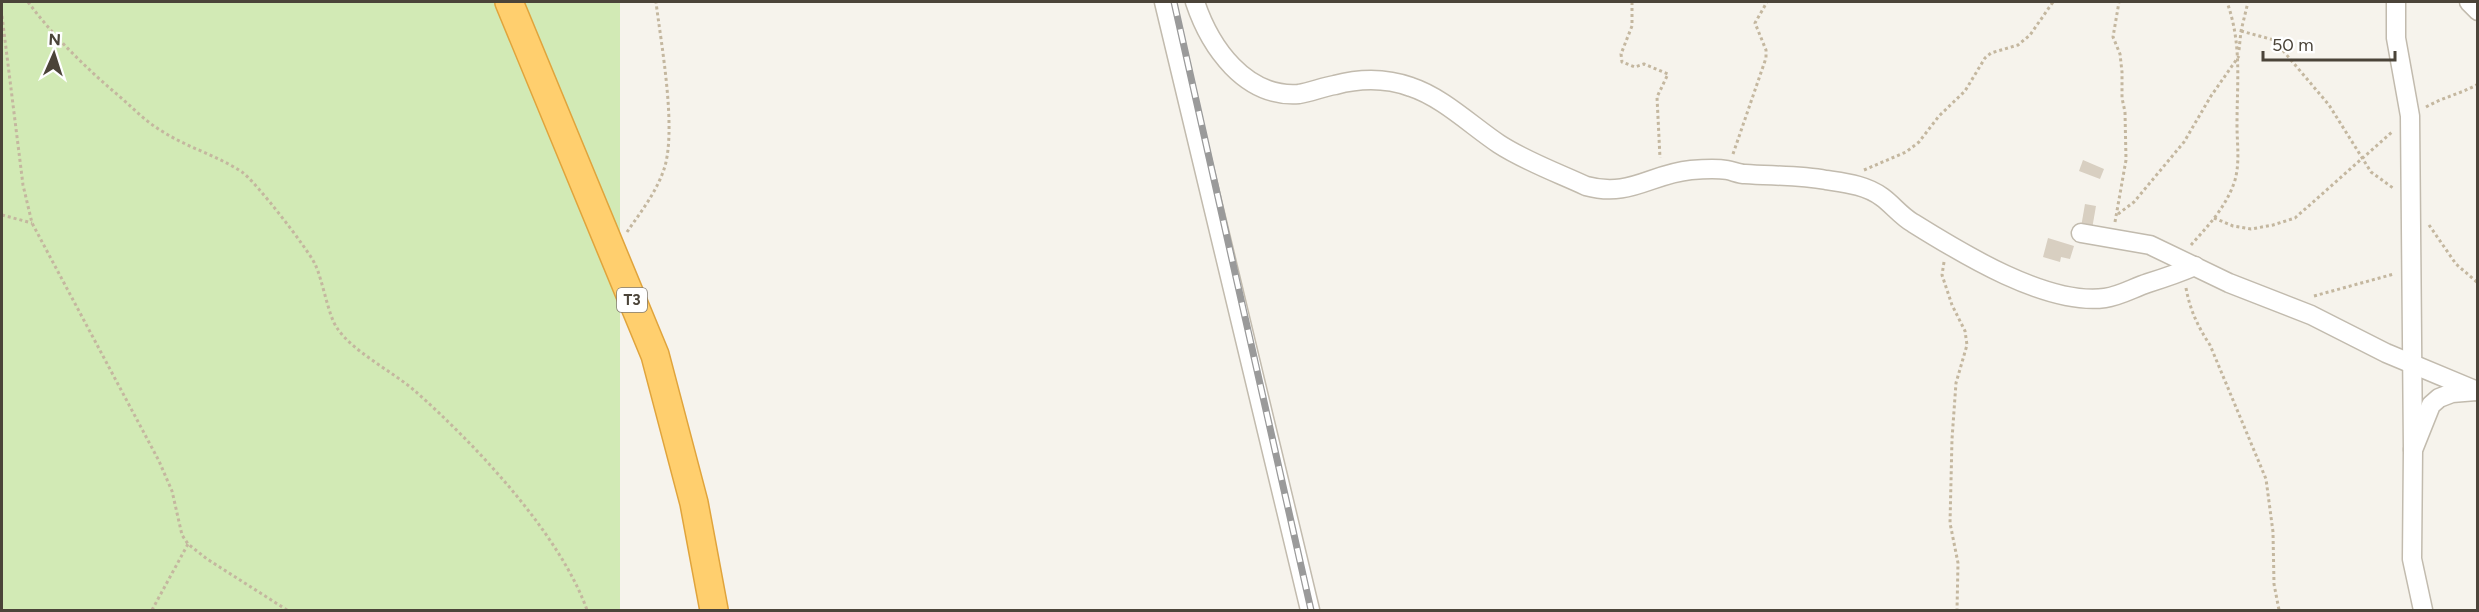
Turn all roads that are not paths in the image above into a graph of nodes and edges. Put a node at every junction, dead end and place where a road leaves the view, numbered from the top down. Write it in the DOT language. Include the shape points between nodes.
graph roads {
  1 [pos="509,2"];
  2 [pos="1164,2"];
  3 [pos="1195,2"];
  4 [pos="2396,2"];
  5 [pos="2469,2"];
  6 [pos="2478,11"];
  7 [pos="2081,233"];
  8 [pos="2186,266"];
  9 [pos="2412,363"];
  10 [pos="2477,391"];
  11 [pos="2413,450"];
  12 [pos="714,610"];
  13 [pos="1310,610"];
  14 [pos="2423,610"];
  1 -- 12 [label="highway, T3" via="655,355 694,503"];
  2 -- 13 [label="street"];
  3 -- 8 [label="street" via="1202,22 1224,56 1255,85 1269,92 1301,94 1361,79 1411,87 1429,95 1502,146 1586,186 1614,191 1684,171 1726,170 1867,188 1949,246 2023,283 2084,298 2117,296"];
  4 -- 9 [label="street" via="2396,38 2410,117"];
  5 -- 6 [label="street"];
  7 -- 8 [label="street" via="2151,245"];
  8 -- 9 [label="street" via="2311,315"];
  9 -- 10 [label="street"];
  9 -- 11 [label="street"];
  10 -- 11 [label="street" via="2452,393 2431,405"];
  11 -- 14 [label="street" via="2412,559"];
}
